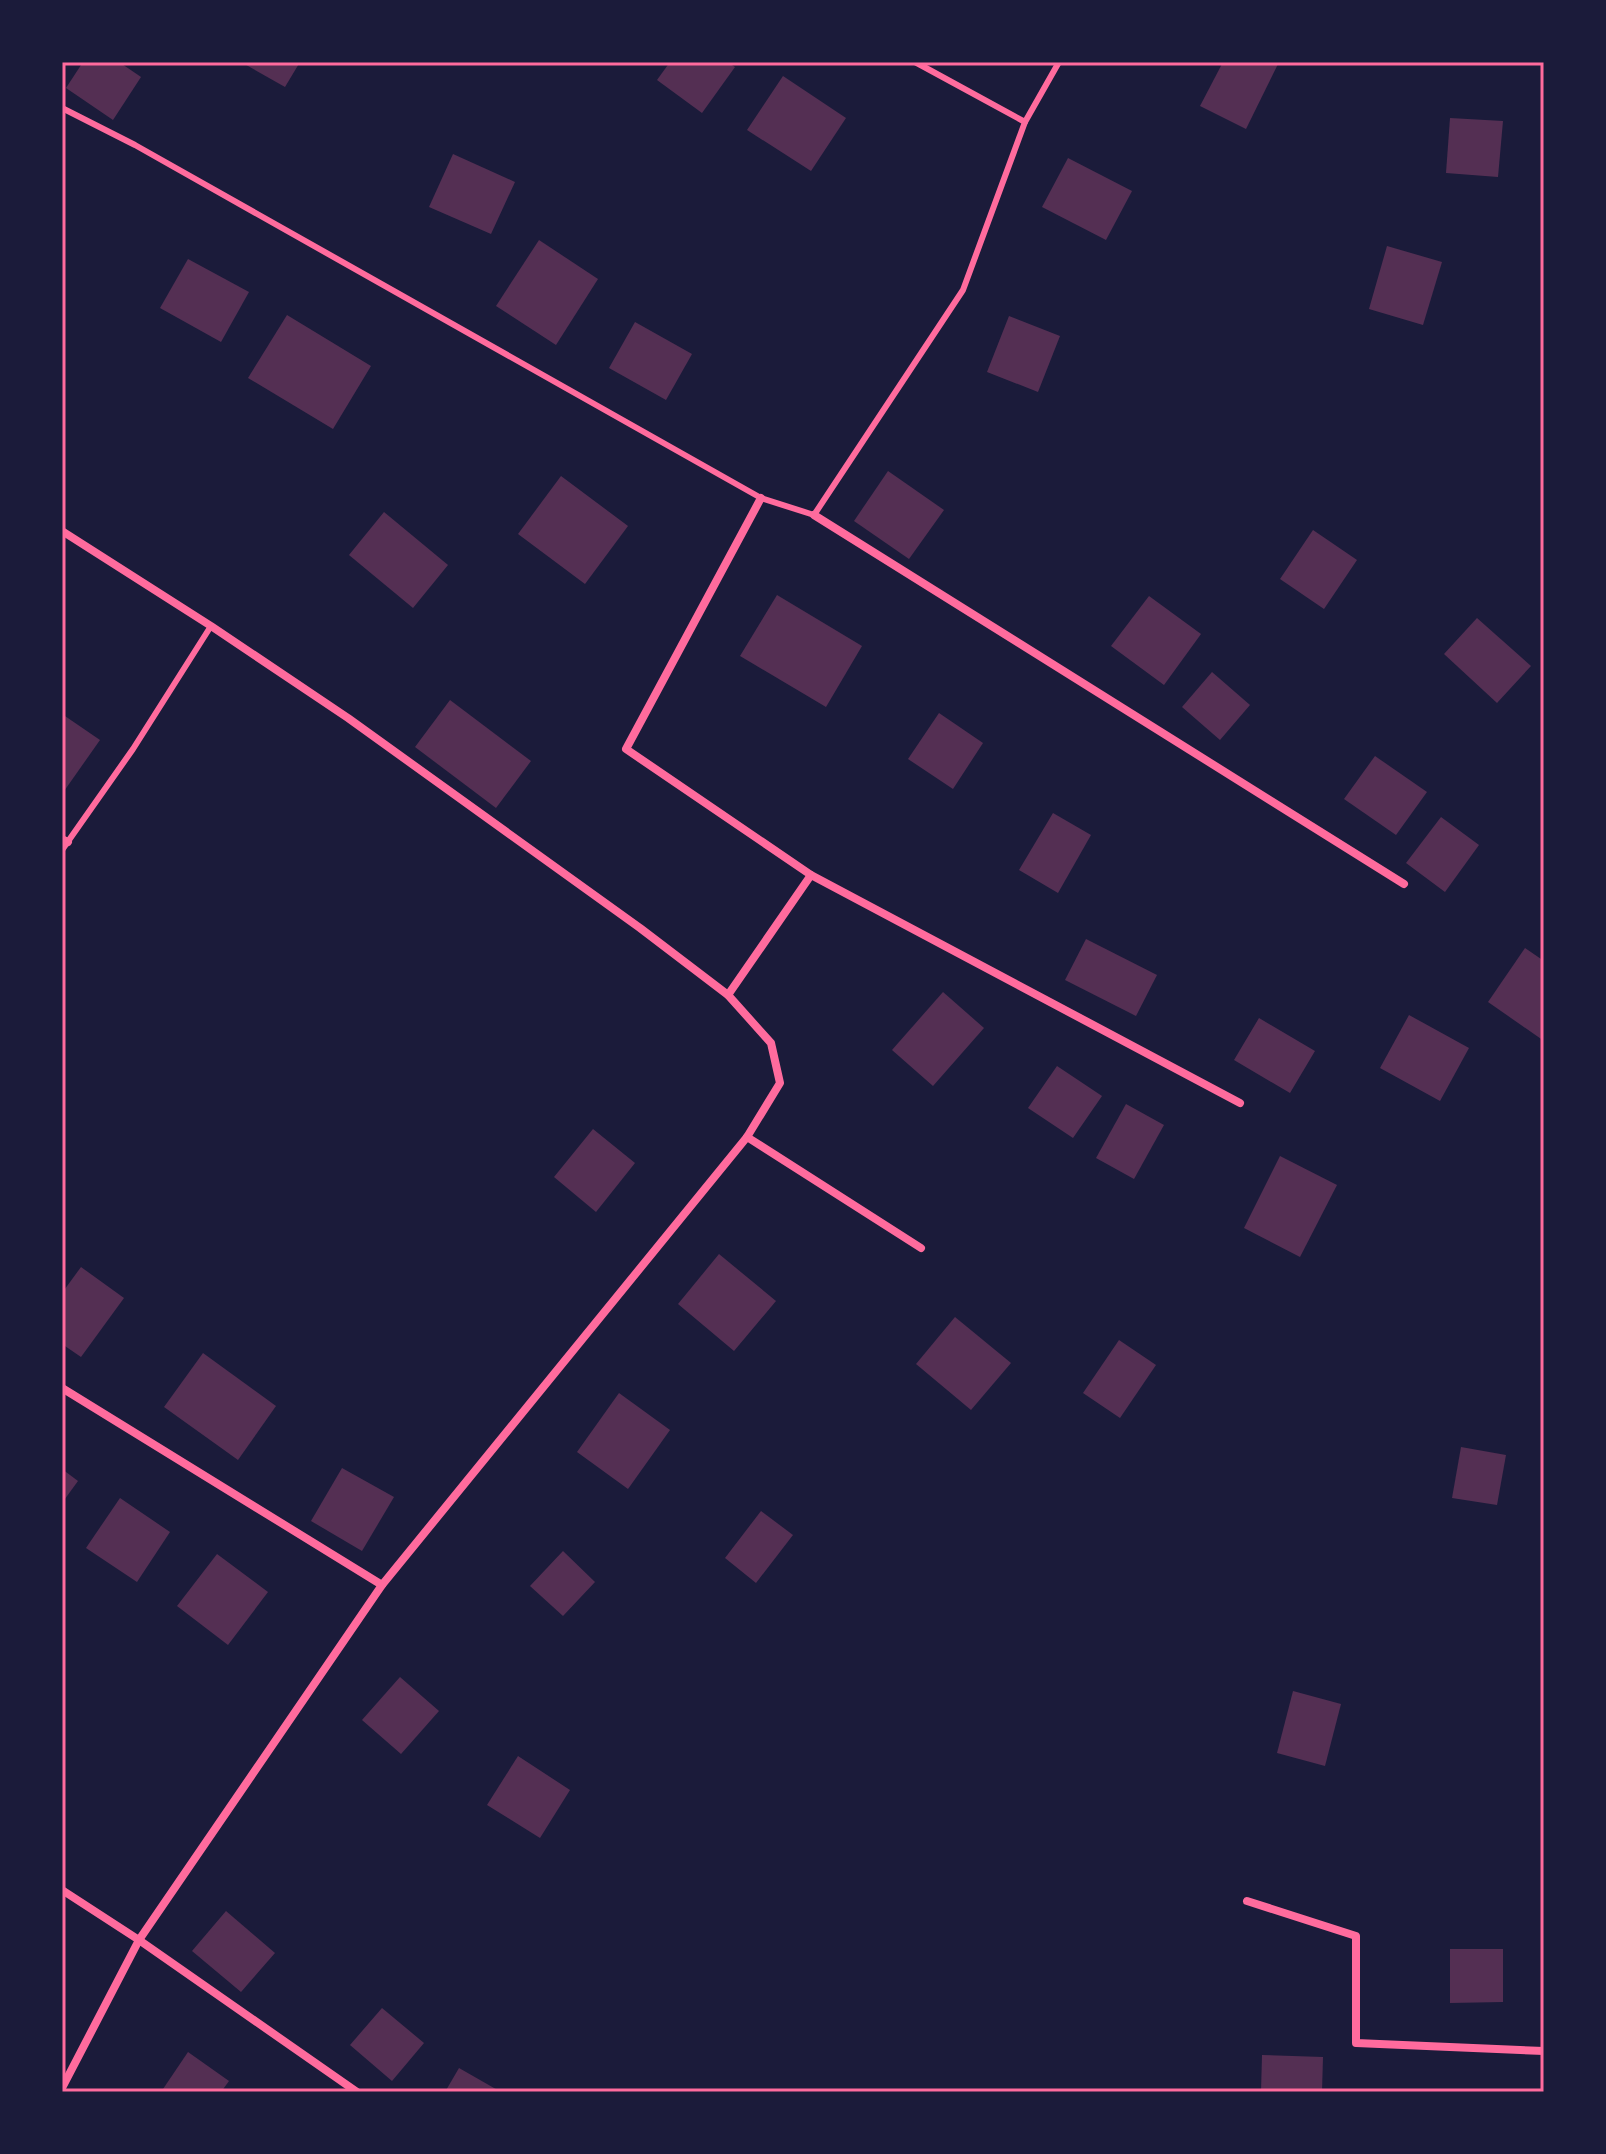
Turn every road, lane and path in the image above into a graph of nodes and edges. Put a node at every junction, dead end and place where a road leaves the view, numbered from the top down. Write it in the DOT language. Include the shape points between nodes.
graph roads {
  1 [pos="915,62"];
  2 [pos="1059,62"];
  3 [pos="62,108"];
  4 [pos="1025,122"];
  5 [pos="761,498"];
  6 [pos="814,515"];
  7 [pos="62,531"];
  8 [pos="211,626"];
  9 [pos="64,844"];
  10 [pos="811,875"];
  11 [pos="1404,884"];
  12 [pos="728,995"];
  13 [pos="1240,1103"];
  14 [pos="747,1137"];
  15 [pos="921,1248"];
  16 [pos="62,1388"];
  17 [pos="382,1585"];
  18 [pos="62,1890"];
  19 [pos="1247,1901"];
  20 [pos="139,1940"];
  21 [pos="1544,2051"];
  22 [pos="62,2088"];
  23 [pos="357,2092"];
  1 -- 4 [label="lane"];
  2 -- 4 [label="lane"];
  3 -- 5 [label="lane"];
  4 -- 6 [label="lane" via="963,290"];
  5 -- 6 [label="lane"];
  5 -- 10 [label="street" via="626,749"];
  6 -- 11 [label="street"];
  7 -- 8 [label="street"];
  8 -- 9 [label="lane" via="133,749"];
  8 -- 12 [label="street" via="348,718"];
  10 -- 12 [label="street"];
  10 -- 13 [label="street"];
  12 -- 14 [label="street" via="771,1043 780,1083"];
  14 -- 15 [label="street"];
  14 -- 17 [label="street"];
  16 -- 17 [label="street"];
  17 -- 20 [label="street"];
  18 -- 20 [label="street"];
  19 -- 21 [label="street" via="1356,1936 1356,2043"];
  20 -- 22 [label="street"];
  20 -- 23 [label="street"];
}
